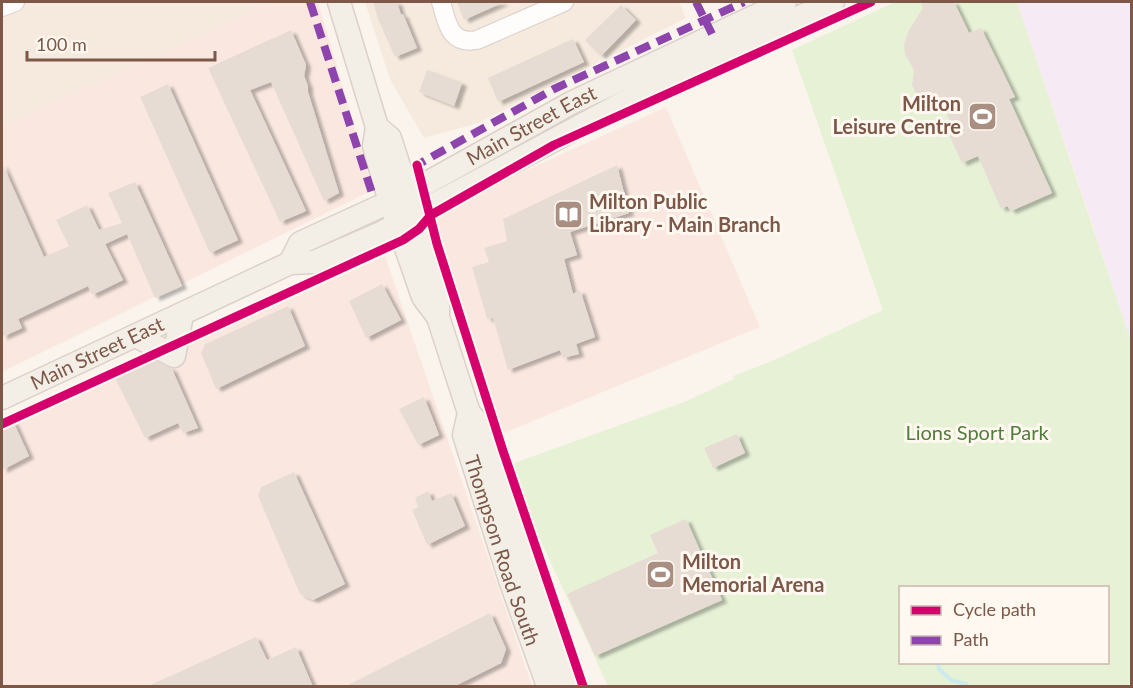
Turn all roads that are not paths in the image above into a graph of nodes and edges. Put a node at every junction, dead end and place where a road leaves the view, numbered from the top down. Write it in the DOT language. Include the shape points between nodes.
graph roads {
  1 [pos="15,2"];
  2 [pos="339,2"];
  3 [pos="441,2"];
  4 [pos="564,2"];
  5 [pos="785,2"];
  6 [pos="832,2"];
  7 [pos="2,7"];
  8 [pos="402,209"];
  9 [pos="182,315"];
  10 [pos="136,336"];
  11 [pos="2,399"];
  12 [pos="469,413"];
  13 [pos="548,687"];
  14 [pos="568,687"];
  1 -- 7 [label="street"];
  2 -- 8 [label="main road, Thompson Road South" via="377,127 390,138"];
  3 -- 4 [label="street" via="450,30 462,41 470,42"];
  5 -- 8 [label="main road, Main Street East" via="571,102"];
  6 -- 8 [label="main road, Main Street East"];
  8 -- 9 [label="main road, Main Street East" via="314,262 290,263"];
  8 -- 12 [label="main road, Thompson Road South" via="423,297 438,316"];
  9 -- 10 [label="main road, Main Street East"];
  9 -- 10 [label="main road" via="174,356"];
  10 -- 11 [label="main road, Main Street East"];
  12 -- 13 [label="main road, Thompson Road South" via="464,435"];
  12 -- 14 [label="main road, Thompson Road South" via="481,427"];
}
